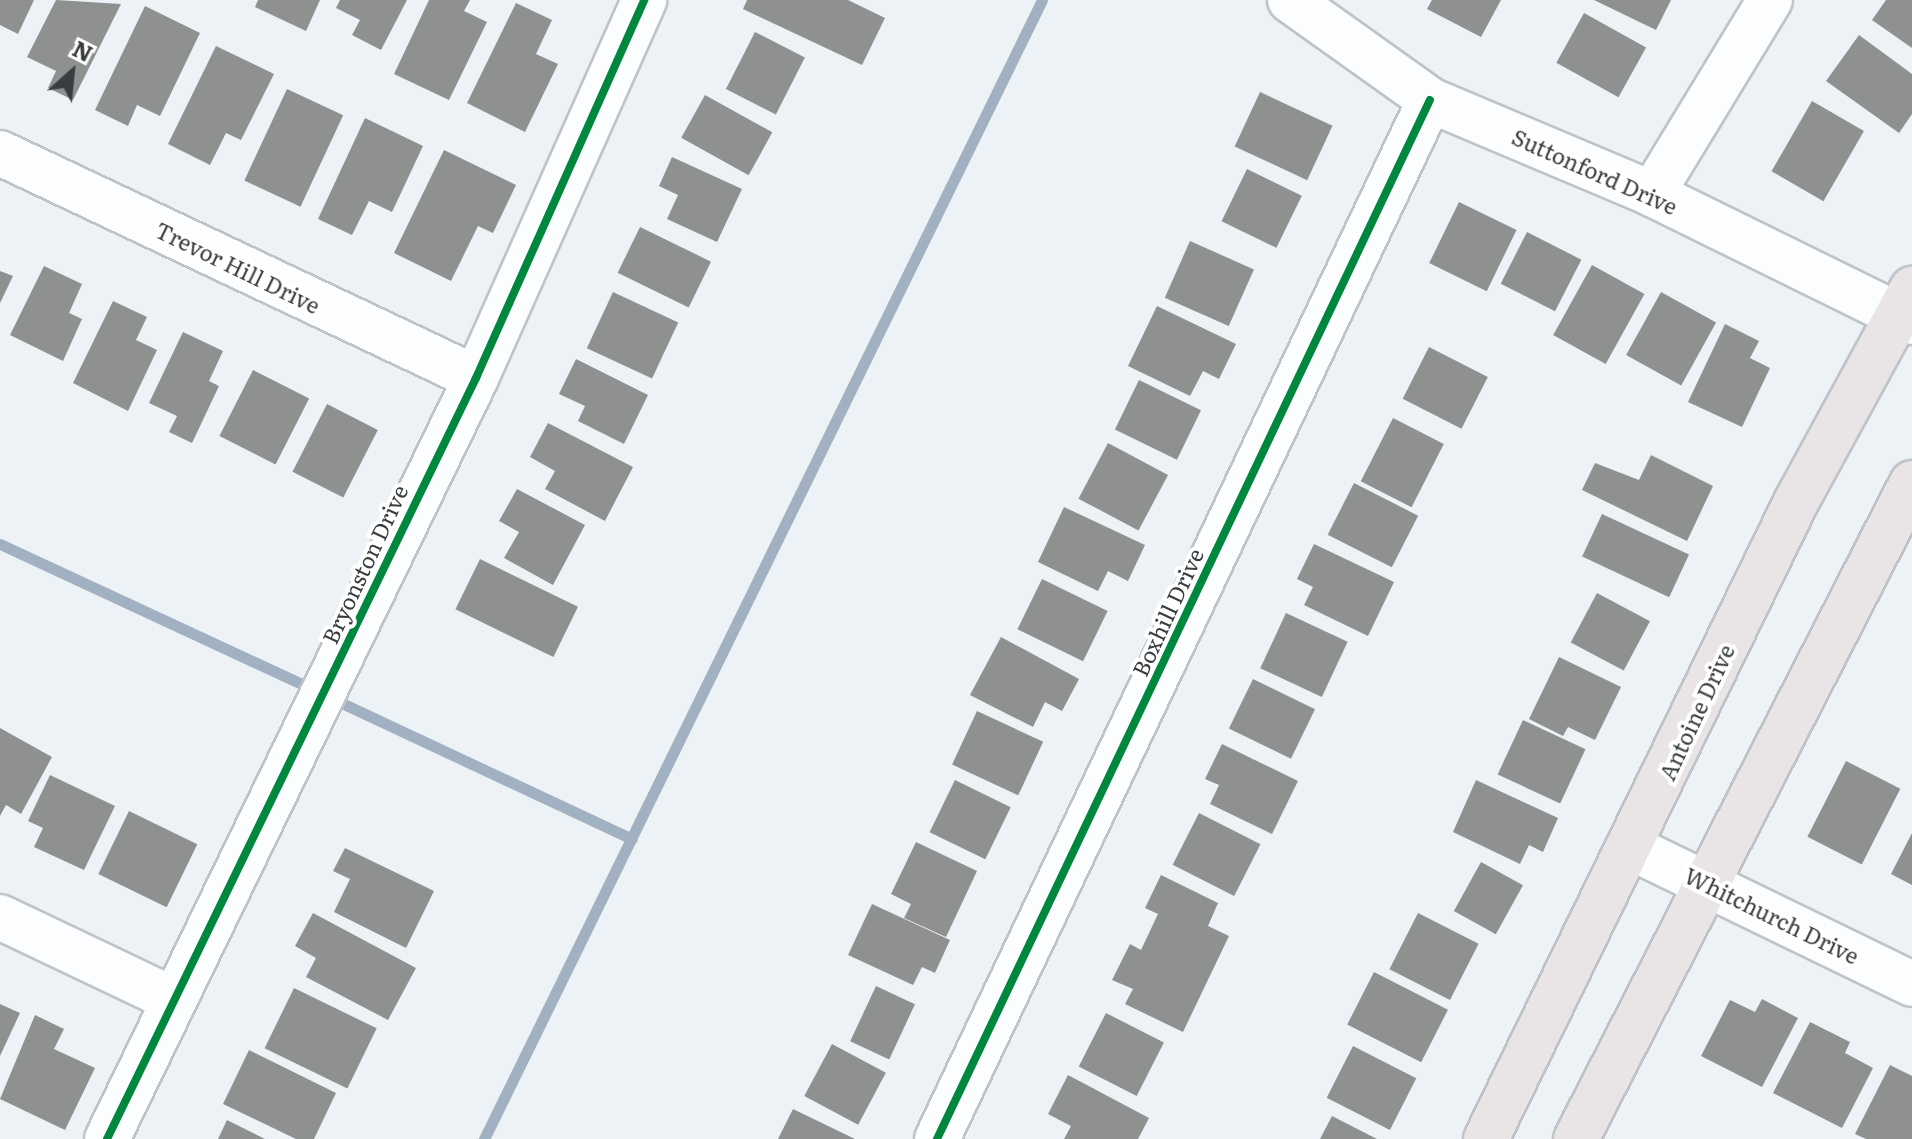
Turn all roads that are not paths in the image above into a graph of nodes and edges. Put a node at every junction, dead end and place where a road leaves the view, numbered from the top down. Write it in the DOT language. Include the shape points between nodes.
graph roads {
  1 [pos="644,0"];
  2 [pos="1290,0"];
  3 [pos="1770,0"];
  4 [pos="1430,100"];
  5 [pos="0,153"];
  6 [pos="1652,194"];
  7 [pos="1906,308"];
  8 [pos="476,378"];
  9 [pos="1912,483"];
  10 [pos="1632,848"];
  11 [pos="1703,881"];
  12 [pos="0,917"];
  13 [pos="1912,984"];
  14 [pos="172,999"];
  15 [pos="107,1139"];
  16 [pos="937,1139"];
  17 [pos="1486,1139"];
  18 [pos="1576,1139"];
  1 -- 8 [label="street, Bryonston Drive"];
  2 -- 4 [label="street, Suttonford Drive"];
  3 -- 6 [label="street"];
  4 -- 6 [label="street, Suttonford Drive"];
  4 -- 16 [label="street, Boxhill Drive"];
  5 -- 8 [label="street, Trevor Hill Drive"];
  6 -- 7 [label="street, Suttonford Drive"];
  7 -- 10 [label="main road, Antoine Drive" via="1796,502"];
  8 -- 14 [label="street, Bryonston Drive"];
  9 -- 11 [label="main road"];
  10 -- 11 [label="street, Whitchurch Drive"];
  10 -- 17 [label="main road, Antoine Drive"];
  11 -- 13 [label="street, Whitchurch Drive"];
  11 -- 18 [label="main road"];
  12 -- 14 [label="street"];
  14 -- 15 [label="street, Bryonston Drive"];
}
